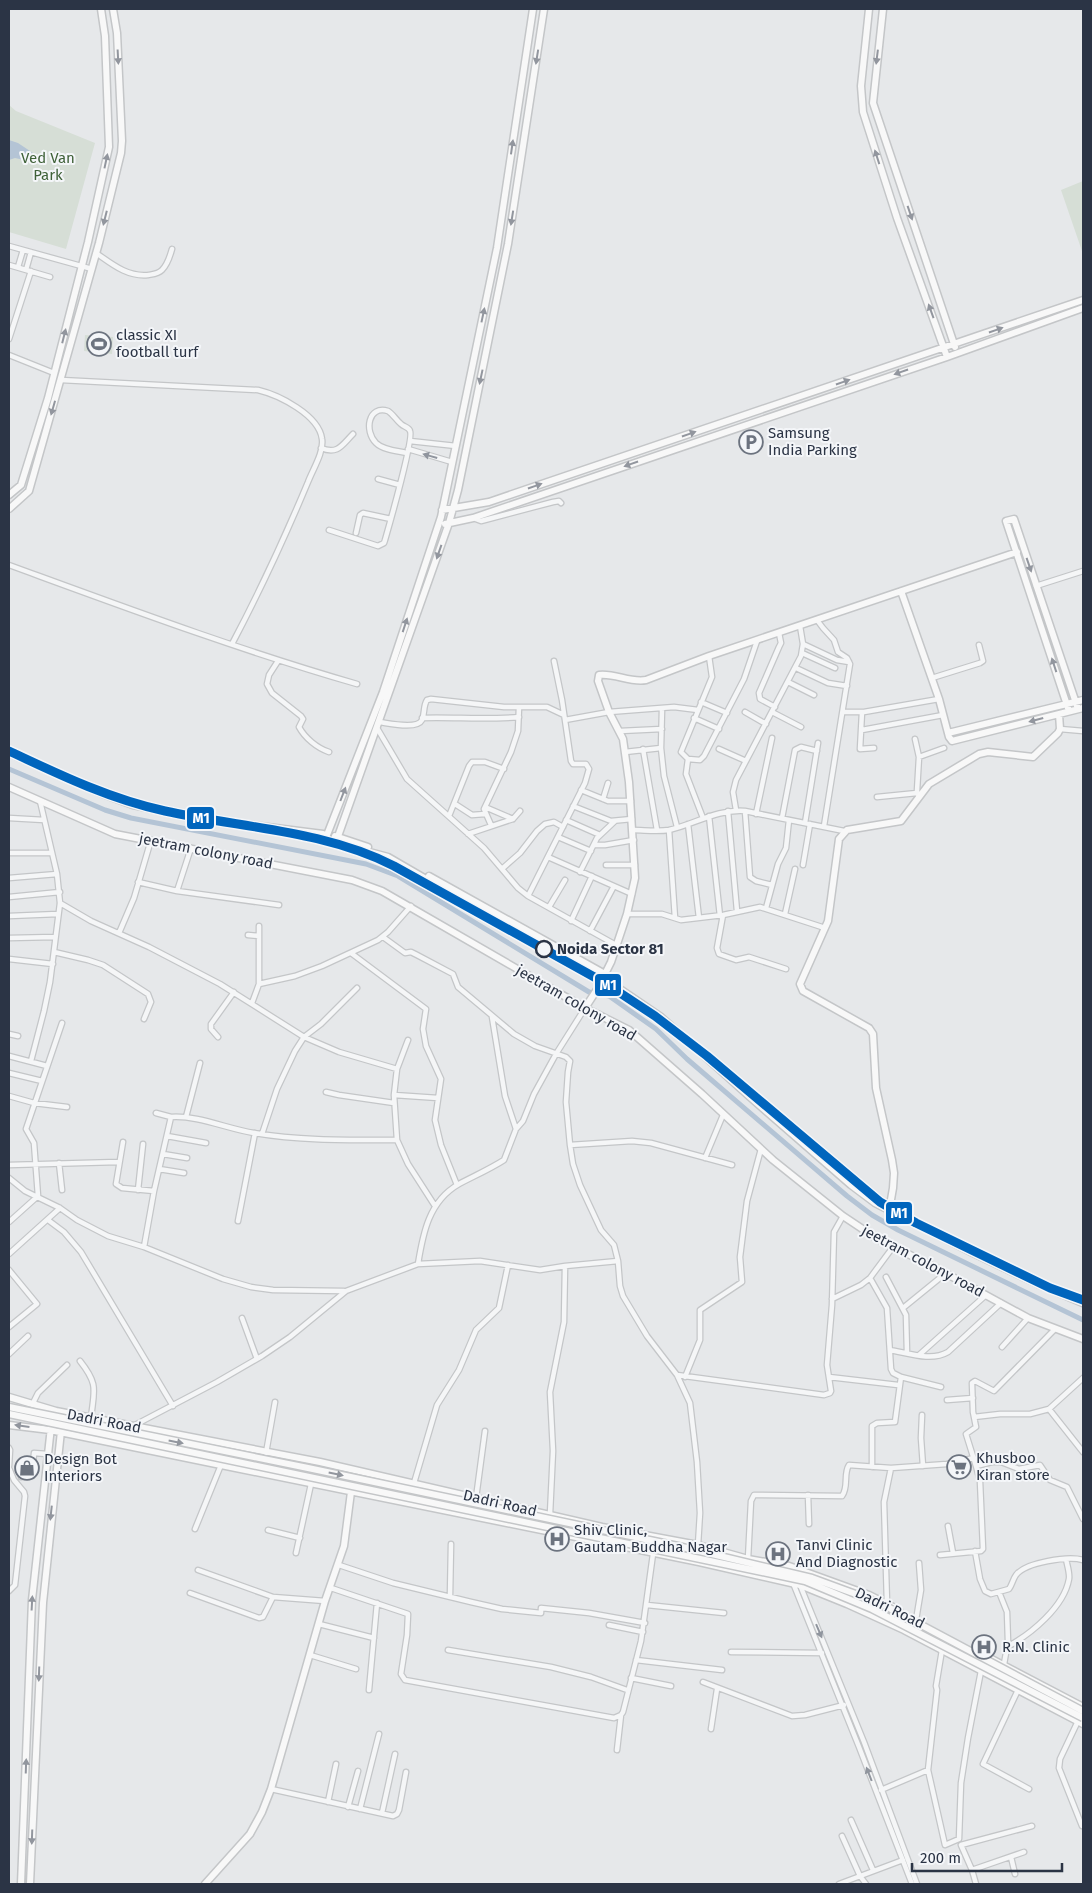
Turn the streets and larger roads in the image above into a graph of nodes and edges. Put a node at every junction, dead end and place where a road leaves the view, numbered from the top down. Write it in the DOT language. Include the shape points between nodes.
graph roads {
  1 [pos="100,9"];
  2 [pos="113,9"];
  3 [pos="533,9"];
  4 [pos="544,9"];
  5 [pos="869,9"];
  6 [pos="883,9"];
  7 [pos="9,246"];
  8 [pos="172,249"];
  9 [pos="23,250"];
  10 [pos="30,252"];
  11 [pos="96,253"];
  12 [pos="9,265"];
  13 [pos="82,266"];
  14 [pos="18,267"];
  15 [pos="92,269"];
  16 [pos="29,271"];
  17 [pos="50,277"];
  18 [pos="1083,300"];
  19 [pos="1083,308"];
  20 [pos="9,339"];
  21 [pos="954,344"];
  22 [pos="944,348"];
  23 [pos="957,353"];
  24 [pos="9,355"];
  25 [pos="948,356"];
  26 [pos="54,374"];
  27 [pos="61,380"];
  28 [pos="353,434"];
  29 [pos="410,441"];
  30 [pos="456,446"];
  31 [pos="321,448"];
  32 [pos="407,451"];
  33 [pos="452,462"];
  34 [pos="378,479"];
  35 [pos="400,484"];
  36 [pos="9,495"];
  37 [pos="561,503"];
  38 [pos="9,509"];
  39 [pos="452,509"];
  40 [pos="442,510"];
  41 [pos="473,518"];
  42 [pos="391,519"];
  43 [pos="449,523"];
  44 [pos="438,525"];
  45 [pos="328,530"];
  46 [pos="356,533"];
  47 [pos="1017,552"];
  48 [pos="9,565"];
  49 [pos="1083,571"];
  50 [pos="1036,586"];
  51 [pos="901,591"];
  52 [pos="818,620"];
  53 [pos="800,626"];
  54 [pos="779,634"];
  55 [pos="757,641"];
  56 [pos="232,644"];
  57 [pos="803,644"];
  58 [pos="979,645"];
  59 [pos="802,653"];
  60 [pos="709,656"];
  61 [pos="278,661"];
  62 [pos="554,661"];
  63 [pos="850,662"];
  64 [pos="796,668"];
  65 [pos="835,668"];
  66 [pos="932,678"];
  67 [pos="788,682"];
  68 [pos="357,684"];
  69 [pos="847,686"];
  70 [pos="814,695"];
  71 [pos="939,698"];
  72 [pos="1083,700"];
  73 [pos="701,702"];
  74 [pos="1079,706"];
  75 [pos="519,707"];
  76 [pos="775,707"];
  77 [pos="1068,708"];
  78 [pos="662,709"];
  79 [pos="698,710"];
  80 [pos="610,712"];
  81 [pos="745,712"];
  82 [pos="772,712"];
  83 [pos="844,712"];
  84 [pos="862,712"];
  85 [pos="727,713"];
  86 [pos="1059,714"];
  87 [pos="943,715"];
  88 [pos="519,717"];
  89 [pos="422,718"];
  90 [pos="564,718"];
  91 [pos="694,718"];
  92 [pos="766,724"];
  93 [pos="378,725"];
  94 [pos="801,727"];
  95 [pos="662,729"];
  96 [pos="718,729"];
  97 [pos="1060,729"];
  98 [pos="862,730"];
  99 [pos="620,731"];
  100 [pos="1083,731"];
  101 [pos="948,733"];
  102 [pos="772,738"];
  103 [pos="915,739"];
  104 [pos="818,743"];
  105 [pos="661,748"];
  106 [pos="874,748"];
  107 [pos="944,748"];
  108 [pos="643,749"];
  109 [pos="719,749"];
  110 [pos="817,751"];
  111 [pos="329,752"];
  112 [pos="625,752"];
  113 [pos="9,753"];
  114 [pos="919,757"];
  115 [pos="688,759"];
  116 [pos="746,762"];
  117 [pos="504,768"];
  118 [pos="608,783"];
  119 [pos="9,787"];
  120 [pos="581,790"];
  121 [pos="918,795"];
  122 [pos="877,796"];
  123 [pos="603,799"];
  124 [pos="40,801"];
  125 [pos="631,802"];
  126 [pos="455,804"];
  127 [pos="573,806"];
  128 [pos="485,808"];
  129 [pos="736,810"];
  130 [pos="520,811"];
  131 [pos="728,811"];
  132 [pos="745,811"];
  133 [pos="485,814"];
  134 [pos="756,814"];
  135 [pos="449,816"];
  136 [pos="709,816"];
  137 [pos="9,818"];
  138 [pos="703,818"];
  139 [pos="782,818"];
  140 [pos="513,819"];
  141 [pos="632,819"];
  142 [pos="44,820"];
  143 [pos="566,820"];
  144 [pos="789,820"];
  145 [pos="615,821"];
  146 [pos="807,823"];
  147 [pos="688,824"];
  148 [pos="491,825"];
  149 [pos="824,826"];
  150 [pos="563,827"];
  151 [pos="677,827"];
  152 [pos="633,830"];
  153 [pos="657,830"];
  154 [pos="669,830"];
  155 [pos="844,832"];
  156 [pos="468,834"];
  157 [pos="600,835"];
  158 [pos="325,836"];
  159 [pos="558,837"];
  160 [pos="151,840"];
  161 [pos="337,840"];
  162 [pos="634,840"];
  163 [pos="594,845"];
  164 [pos="190,848"];
  165 [pos="591,851"];
  166 [pos="9,853"];
  167 [pos="51,853"];
  168 [pos="548,858"];
  169 [pos="802,864"];
  170 [pos="606,865"];
  171 [pos="635,865"];
  172 [pos="503,868"];
  173 [pos="795,868"];
  174 [pos="580,872"];
  175 [pos="56,874"];
  176 [pos="592,876"];
  177 [pos="9,878"];
  178 [pos="565,880"];
  179 [pos="138,882"];
  180 [pos="772,885"];
  181 [pos="614,886"];
  182 [pos="177,891"];
  183 [pos="60,892"];
  184 [pos="632,894"];
  185 [pos="528,896"];
  186 [pos="9,897"];
  187 [pos="60,903"];
  188 [pos="279,905"];
  189 [pos="410,906"];
  190 [pos="549,908"];
  191 [pos="766,908"];
  192 [pos="738,911"];
  193 [pos="58,914"];
  194 [pos="627,914"];
  195 [pos="785,914"];
  196 [pos="721,915"];
  197 [pos="9,916"];
  198 [pos="675,918"];
  199 [pos="699,918"];
  200 [pos="571,921"];
  201 [pos="259,926"];
  202 [pos="825,928"];
  203 [pos="590,931"];
  204 [pos="119,933"];
  205 [pos="248,936"];
  206 [pos="259,936"];
  207 [pos="55,937"];
  208 [pos="383,937"];
  209 [pos="9,938"];
  210 [pos="616,945"];
  211 [pos="54,952"];
  212 [pos="351,953"];
  213 [pos="9,959"];
  214 [pos="53,964"];
  215 [pos="786,969"];
  216 [pos="603,977"];
  217 [pos="259,984"];
  218 [pos="357,988"];
  219 [pos="234,992"];
  220 [pos="252,1003"];
  221 [pos="585,1008"];
  222 [pos="492,1017"];
  223 [pos="144,1019"];
  224 [pos="62,1023"];
  225 [pos="9,1034"];
  226 [pos="18,1036"];
  227 [pos="218,1037"];
  228 [pos="304,1037"];
  229 [pos="408,1040"];
  230 [pos="556,1054"];
  231 [pos="9,1056"];
  232 [pos="30,1061"];
  233 [pos="200,1062"];
  234 [pos="47,1066"];
  235 [pos="397,1069"];
  236 [pos="9,1073"];
  237 [pos="42,1081"];
  238 [pos="326,1092"];
  239 [pos="394,1095"];
  240 [pos="9,1096"];
  241 [pos="438,1098"];
  242 [pos="34,1102"];
  243 [pos="394,1103"];
  244 [pos="67,1107"];
  245 [pos="156,1113"];
  246 [pos="723,1115"];
  247 [pos="171,1117"];
  248 [pos="186,1118"];
  249 [pos="516,1129"];
  250 [pos="255,1133"];
  251 [pos="262,1134"];
  252 [pos="166,1136"];
  253 [pos="397,1140"];
  254 [pos="123,1142"];
  255 [pos="206,1143"];
  256 [pos="144,1144"];
  257 [pos="570,1145"];
  258 [pos="761,1149"];
  259 [pos="163,1154"];
  260 [pos="187,1158"];
  261 [pos="705,1158"];
  262 [pos="118,1162"];
  263 [pos="36,1163"];
  264 [pos="59,1163"];
  265 [pos="9,1164"];
  266 [pos="732,1165"];
  267 [pos="159,1169"];
  268 [pos="184,1173"];
  269 [pos="9,1178"];
  270 [pos="14,1183"];
  271 [pos="457,1185"];
  272 [pos="9,1188"];
  273 [pos="62,1190"];
  274 [pos="138,1190"];
  275 [pos="154,1191"];
  276 [pos="38,1196"];
  277 [pos="435,1206"];
  278 [pos="60,1208"];
  279 [pos="889,1211"];
  280 [pos="843,1216"];
  281 [pos="48,1220"];
  282 [pos="238,1221"];
  283 [pos="9,1222"];
  284 [pos="144,1247"];
  285 [pos="893,1247"];
  286 [pos="9,1254"];
  287 [pos="618,1261"];
  288 [pos="418,1264"];
  289 [pos="508,1265"];
  290 [pos="565,1266"];
  291 [pos="9,1270"];
  292 [pos="946,1273"];
  293 [pos="886,1277"];
  294 [pos="870,1278"];
  295 [pos="346,1291"];
  296 [pos="986,1295"];
  297 [pos="832,1298"];
  298 [pos="1001,1303"];
  299 [pos="1083,1303"];
  300 [pos="903,1308"];
  301 [pos="242,1318"];
  302 [pos="1028,1318"];
  303 [pos="9,1327"];
  304 [pos="1055,1329"];
  305 [pos="28,1336"];
  306 [pos="1083,1339"];
  307 [pos="1002,1347"];
  308 [pos="890,1350"];
  309 [pos="907,1353"];
  310 [pos="9,1354"];
  311 [pos="919,1355"];
  312 [pos="257,1359"];
  313 [pos="80,1361"];
  314 [pos="67,1364"];
  315 [pos="677,1375"];
  316 [pos="685,1377"];
  317 [pos="829,1377"];
  318 [pos="901,1377"];
  319 [pos="1083,1378"];
  320 [pos="898,1386"];
  321 [pos="941,1386"];
  322 [pos="9,1397"];
  323 [pos="973,1398"];
  324 [pos="946,1400"];
  325 [pos="275,1402"];
  326 [pos="36,1406"];
  327 [pos="173,1406"];
  328 [pos="9,1407"];
  329 [pos="1049,1409"];
  330 [pos="56,1411"];
  331 [pos="66,1413"];
  332 [pos="9,1414"];
  333 [pos="922,1415"];
  334 [pos="974,1417"];
  335 [pos="91,1418"];
  336 [pos="9,1424"];
  337 [pos="132,1426"];
  338 [pos="50,1430"];
  339 [pos="485,1431"];
  340 [pos="60,1433"];
  341 [pos="9,1448"];
  342 [pos="1083,1452"];
  343 [pos="266,1453"];
  344 [pos="47,1454"];
  345 [pos="974,1458"];
  346 [pos="220,1465"];
  347 [pos="923,1466"];
  348 [pos="976,1466"];
  349 [pos="9,1467"];
  350 [pos="872,1467"];
  351 [pos="891,1468"];
  352 [pos="21,1476"];
  353 [pos="414,1483"];
  354 [pos="311,1484"];
  355 [pos="351,1492"];
  356 [pos="808,1495"];
  357 [pos="476,1498"];
  358 [pos="550,1514"];
  359 [pos="1083,1519"];
  360 [pos="809,1524"];
  361 [pos="948,1526"];
  362 [pos="195,1529"];
  363 [pos="268,1530"];
  364 [pos="300,1538"];
  365 [pos="451,1544"];
  366 [pos="698,1545"];
  367 [pos="975,1551"];
  368 [pos="296,1552"];
  369 [pos="953,1553"];
  370 [pos="653,1554"];
  371 [pos="940,1555"];
  372 [pos="748,1559"];
  373 [pos="1066,1559"];
  374 [pos="1083,1560"];
  375 [pos="919,1563"];
  376 [pos="339,1566"];
  377 [pos="788,1566"];
  378 [pos="799,1568"];
  379 [pos="198,1570"];
  380 [pos="797,1584"];
  381 [pos="331,1588"];
  382 [pos="9,1591"];
  383 [pos="999,1592"];
  384 [pos="190,1593"];
  385 [pos="450,1596"];
  386 [pos="273,1597"];
  387 [pos="325,1601"];
  388 [pos="377,1603"];
  389 [pos="887,1603"];
  390 [pos="647,1605"];
  391 [pos="724,1613"];
  392 [pos="916,1620"];
  393 [pos="645,1623"];
  394 [pos="319,1624"];
  395 [pos="609,1625"];
  396 [pos="643,1632"];
  397 [pos="374,1638"];
  398 [pos="1007,1647"];
  399 [pos="448,1650"];
  400 [pos="942,1650"];
  401 [pos="731,1652"];
  402 [pos="822,1653"];
  403 [pos="310,1655"];
  404 [pos="636,1660"];
  405 [pos="996,1661"];
  406 [pos="1004,1664"];
  407 [pos="356,1669"];
  408 [pos="722,1670"];
  409 [pos="981,1671"];
  410 [pos="989,1675"];
  411 [pos="631,1678"];
  412 [pos="703,1682"];
  413 [pos="671,1686"];
  414 [pos="717,1689"];
  415 [pos="369,1690"];
  416 [pos="627,1690"];
  417 [pos="1018,1690"];
  418 [pos="845,1704"];
  419 [pos="1083,1709"];
  420 [pos="621,1715"];
  421 [pos="1081,1721"];
  422 [pos="711,1729"];
  423 [pos="379,1734"];
  424 [pos="617,1750"];
  425 [pos="395,1754"];
  426 [pos="336,1764"];
  427 [pos="928,1770"];
  428 [pos="358,1771"];
  429 [pos="406,1772"];
  430 [pos="271,1789"];
  431 [pos="881,1790"];
  432 [pos="1029,1790"];
  433 [pos="328,1802"];
  434 [pos="348,1807"];
  435 [pos="360,1809"];
  436 [pos="382,1813"];
  437 [pos="852,1820"];
  438 [pos="1032,1826"];
  439 [pos="1082,1826"];
  440 [pos="842,1836"];
  441 [pos="1024,1852"];
  442 [pos="1011,1857"];
  443 [pos="903,1860"];
  444 [pos="873,1870"];
  445 [pos="972,1870"];
  446 [pos="1015,1874"];
  447 [pos="860,1876"];
  448 [pos="21,1884"];
  449 [pos="30,1884"];
  450 [pos="205,1884"];
  451 [pos="839,1884"];
  452 [pos="866,1884"];
  453 [pos="912,1884"];
  454 [pos="917,1884"];
  455 [pos="976,1884"];
  13 -- 1 [label="street, one-way" via="110,139 105,36"];
  2 -- 11 [label="street, one-way" via="122,141"];
  30 -- 3 [label="street, one-way" via="497,248"];
  4 -- 39 [label="street, one-way" via="508,244"];
  22 -- 5 [label="street, one-way" via="863,112 861,86"];
  6 -- 21 [label="street, one-way" via="873,103"];
  7 -- 9 [label="street"];
  8 -- 11 [label="street" via="161,271 141,276 126,272"];
  9 -- 10 [label="street"];
  9 -- 14 [label="street"];
  10 -- 13 [label="street"];
  10 -- 16 [label="street"];
  11 -- 15 [label="street"];
  12 -- 14 [label="street"];
  13 -- 15 [label="street"];
  26 -- 13 [label="street, one-way"];
  14 -- 16 [label="street"];
  15 -- 27 [label="street"];
  16 -- 17 [label="street"];
  16 -- 20 [label="street"];
  21 -- 18 [label="street, one-way"];
  19 -- 23 [label="street"];
  21 -- 22 [label="street"];
  21 -- 23 [label="street"];
  22 -- 25 [label="street"];
  39 -- 22 [label="street, one-way" via="488,502"];
  23 -- 25 [label="street"];
  24 -- 26 [label="street"];
  25 -- 41 [label="street, one-way"];
  26 -- 36 [label="street" via="21,485"];
  27 -- 31 [label="street" via="244,388 269,392 298,408 313,422 321,433"];
  27 -- 38 [label="street, one-way" via="29,491"];
  28 -- 31 [label="street" via="339,448 329,452"];
  29 -- 30 [label="street"];
  29 -- 32 [label="street"];
  29 -- 32 [label="street" via="410,429 388,410 380,410 368,423 377,444"];
  30 -- 33 [label="street"];
  31 -- 56 [label="street" via="265,580"];
  33 -- 32 [label="street, one-way"];
  32 -- 35 [label="street"];
  33 -- 40 [label="street"];
  34 -- 35 [label="street"];
  35 -- 42 [label="street"];
  37 -- 41 [label="street" via="553,502 480,521"];
  39 -- 40 [label="street"];
  39 -- 43 [label="street"];
  40 -- 44 [label="street"];
  41 -- 43 [label="street"];
  42 -- 45 [label="street" via="384,543 378,546"];
  42 -- 46 [label="street" via="363,513"];
  43 -- 44 [label="street"];
  43 -- 93 [label="street, one-way"];
  158 -- 44 [label="street, one-way" via="383,692"];
  47 -- 50 [label="street, one-way" via="1006,521 1014,519"];
  47 -- 51 [label="street"];
  77 -- 47 [label="street, one-way"];
  48 -- 56 [label="street"];
  49 -- 50 [label="street"];
  50 -- 74 [label="street"];
  51 -- 52 [label="street"];
  51 -- 66 [label="street"];
  52 -- 53 [label="street"];
  52 -- 63 [label="street" via="834,640 838,652"];
  53 -- 54 [label="street"];
  53 -- 57 [label="street"];
  54 -- 55 [label="street"];
  54 -- 76 [label="street" via="781,643 759,693 760,699"];
  55 -- 60 [label="street"];
  55 -- 85 [label="street" via="744,679"];
  56 -- 61 [label="street"];
  57 -- 59 [label="street"];
  57 -- 63 [label="street" via="837,660"];
  58 -- 66 [label="street" via="983,661"];
  59 -- 64 [label="street"];
  59 -- 65 [label="street"];
  60 -- 73 [label="street" via="712,676"];
  60 -- 80 [label="street" via="642,680 599,675 598,681"];
  61 -- 68 [label="street"];
  61 -- 111 [label="street" via="267,684 272,693 301,716 301,731 315,745"];
  62 -- 90 [label="street"];
  63 -- 69 [label="street"];
  64 -- 67 [label="street"];
  64 -- 69 [label="street" via="828,683"];
  66 -- 71 [label="street"];
  67 -- 70 [label="street"];
  67 -- 76 [label="street"];
  69 -- 83 [label="street"];
  71 -- 84 [label="street"];
  71 -- 87 [label="street"];
  72 -- 74 [label="street"];
  73 -- 79 [label="street"];
  73 -- 85 [label="street"];
  74 -- 77 [label="street"];
  75 -- 88 [label="street"];
  75 -- 89 [label="street" via="431,699 424,703"];
  75 -- 90 [label="street" via="551,708"];
  76 -- 82 [label="street"];
  77 -- 86 [label="street"];
  77 -- 101 [label="street"];
  78 -- 79 [label="street"];
  78 -- 80 [label="street"];
  78 -- 95 [label="street"];
  79 -- 91 [label="street"];
  80 -- 90 [label="street"];
  80 -- 99 [label="street"];
  81 -- 92 [label="street"];
  82 -- 92 [label="street"];
  82 -- 94 [label="street"];
  83 -- 84 [label="street"];
  83 -- 149 [label="street"];
  84 -- 98 [label="street"];
  85 -- 96 [label="street"];
  86 -- 97 [label="street"];
  86 -- 101 [label="street, one-way" via="956,741 950,739"];
  87 -- 98 [label="street"];
  87 -- 101 [label="street"];
  88 -- 89 [label="street"];
  88 -- 117 [label="street" via="518,731"];
  89 -- 93 [label="street" via="414,726"];
  90 -- 120 [label="street" via="571,761 573,764 586,764 589,769"];
  91 -- 96 [label="street"];
  91 -- 115 [label="street" via="681,752"];
  92 -- 116 [label="street"];
  93 -- 135 [label="street" via="407,779"];
  93 -- 161 [label="street"];
  95 -- 99 [label="street"];
  95 -- 105 [label="street"];
  96 -- 115 [label="street" via="702,759"];
  97 -- 100 [label="street"];
  97 -- 121 [label="street" via="1033,757 979,754 936,779"];
  98 -- 106 [label="street" via="860,748"];
  99 -- 112 [label="street"];
  102 -- 134 [label="street"];
  103 -- 114 [label="street"];
  104 -- 110 [label="street"];
  105 -- 108 [label="street"];
  105 -- 151 [label="street" via="664,776"];
  107 -- 114 [label="street"];
  108 -- 112 [label="street"];
  108 -- 153 [label="street"];
  109 -- 116 [label="street"];
  110 -- 139 [label="street" via="801,747 795,750"];
  110 -- 146 [label="street"];
  112 -- 125 [label="street"];
  113 -- 158 [label="street" via="133,805"];
  114 -- 121 [label="street"];
  115 -- 138 [label="street" via="686,774"];
  116 -- 129 [label="street" via="733,787"];
  117 -- 126 [label="street" via="472,762"];
  117 -- 128 [label="street"];
  118 -- 123 [label="street"];
  119 -- 124 [label="street, jeetram colony road"];
  120 -- 123 [label="street"];
  120 -- 127 [label="street"];
  121 -- 122 [label="street"];
  121 -- 155 [label="street" via="901,821"];
  123 -- 125 [label="street"];
  124 -- 142 [label="street"];
  124 -- 160 [label="street, jeetram colony road" via="115,834"];
  125 -- 141 [label="street"];
  126 -- 133 [label="street" via="472,815"];
  126 -- 135 [label="street"];
  127 -- 143 [label="street"];
  127 -- 145 [label="street"];
  128 -- 133 [label="street"];
  128 -- 140 [label="street"];
  129 -- 131 [label="street"];
  129 -- 132 [label="street"];
  130 -- 140 [label="street"];
  131 -- 136 [label="street"];
  131 -- 192 [label="street"];
  132 -- 134 [label="street"];
  132 -- 180 [label="street" via="750,877"];
  133 -- 148 [label="street"];
  134 -- 139 [label="street"];
  135 -- 156 [label="street"];
  136 -- 138 [label="street"];
  136 -- 196 [label="street"];
  137 -- 142 [label="street"];
  138 -- 147 [label="street"];
  139 -- 144 [label="street"];
  140 -- 148 [label="street"];
  141 -- 145 [label="street"];
  141 -- 152 [label="street"];
  142 -- 167 [label="street"];
  143 -- 150 [label="street"];
  143 -- 157 [label="street"];
  144 -- 146 [label="street"];
  144 -- 180 [label="street" via="786,848"];
  145 -- 157 [label="street"];
  146 -- 149 [label="street"];
  146 -- 169 [label="street"];
  147 -- 151 [label="street"];
  147 -- 199 [label="street"];
  148 -- 156 [label="street"];
  149 -- 155 [label="street"];
  150 -- 159 [label="street"];
  150 -- 172 [label="street" via="554,822 545,824"];
  151 -- 154 [label="street"];
  152 -- 153 [label="street"];
  152 -- 162 [label="street"];
  153 -- 154 [label="street"];
  154 -- 198 [label="street"];
  155 -- 202 [label="street" via="839,839 830,914"];
  156 -- 172 [label="street"];
  157 -- 163 [label="street"];
  158 -- 161 [label="street"];
  159 -- 165 [label="street"];
  159 -- 168 [label="street"];
  160 -- 164 [label="street, jeetram colony road"];
  160 -- 179 [label="street"];
  161 -- 216 [label="street" via="393,856"];
  162 -- 163 [label="street"];
  162 -- 171 [label="street"];
  163 -- 165 [label="street"];
  164 -- 182 [label="street"];
  164 -- 189 [label="street, jeetram colony road" via="352,880"];
  165 -- 174 [label="street"];
  166 -- 167 [label="street"];
  167 -- 175 [label="street"];
  168 -- 174 [label="street"];
  168 -- 185 [label="street"];
  170 -- 171 [label="street"];
  171 -- 184 [label="street"];
  172 -- 185 [label="street"];
  173 -- 195 [label="street"];
  174 -- 176 [label="street"];
  175 -- 177 [label="street"];
  175 -- 183 [label="street"];
  176 -- 181 [label="street"];
  176 -- 200 [label="street"];
  178 -- 190 [label="street"];
  179 -- 182 [label="street"];
  179 -- 204 [label="street"];
  180 -- 191 [label="street"];
  181 -- 184 [label="street"];
  181 -- 203 [label="street"];
  182 -- 188 [label="street"];
  183 -- 186 [label="street"];
  183 -- 187 [label="street"];
  184 -- 194 [label="street"];
  185 -- 190 [label="street"];
  187 -- 193 [label="street"];
  187 -- 204 [label="street"];
  189 -- 208 [label="street"];
  189 -- 221 [label="street, jeetram colony road"];
  190 -- 200 [label="street"];
  191 -- 192 [label="street"];
  191 -- 195 [label="street"];
  192 -- 196 [label="street"];
  193 -- 197 [label="street"];
  193 -- 207 [label="street"];
  194 -- 198 [label="street" via="662,914"];
  194 -- 210 [label="street"];
  195 -- 202 [label="street"];
  196 -- 199 [label="street"];
  196 -- 215 [label="street" via="719,954 736,960 749,957"];
  198 -- 199 [label="street"];
  200 -- 203 [label="street"];
  201 -- 206 [label="street"];
  202 -- 279 [label="street" via="800,980 800,988 869,1028 873,1034 876,1088 894,1173"];
  203 -- 210 [label="street"];
  204 -- 219 [label="street"];
  205 -- 206 [label="street"];
  206 -- 217 [label="street"];
  207 -- 209 [label="street"];
  207 -- 211 [label="street"];
  208 -- 212 [label="street"];
  208 -- 222 [label="street" via="405,953 411,952 452,974 458,987"];
  210 -- 216 [label="street"];
  211 -- 214 [label="street"];
  211 -- 223 [label="street" via="102,965 148,994 151,1002"];
  212 -- 217 [label="street" via="296,976"];
  212 -- 241 [label="street" via="426,1009 423,1029 429,1054 441,1079"];
  213 -- 214 [label="street"];
  214 -- 232 [label="street"];
  216 -- 221 [label="street"];
  216 -- 279 [label="street" via="612,978 614,985 661,1017 851,1185"];
  217 -- 220 [label="street"];
  218 -- 228 [label="street"];
  219 -- 220 [label="street"];
  219 -- 227 [label="street" via="211,1024"];
  220 -- 228 [label="street"];
  221 -- 230 [label="street"];
  221 -- 246 [label="street, jeetram colony road" via="629,1030"];
  222 -- 230 [label="street" via="524,1040"];
  222 -- 249 [label="street" via="506,1102"];
  224 -- 234 [label="street"];
  225 -- 226 [label="street"];
  228 -- 235 [label="street" via="339,1052"];
  228 -- 251 [label="street" via="286,1068"];
  229 -- 235 [label="street"];
  230 -- 249 [label="street"];
  230 -- 257 [label="street" via="570,1061 566,1102"];
  231 -- 232 [label="street"];
  232 -- 234 [label="street"];
  233 -- 248 [label="street"];
  234 -- 237 [label="street"];
  235 -- 239 [label="street"];
  236 -- 237 [label="street"];
  237 -- 242 [label="street"];
  238 -- 243 [label="street"];
  239 -- 241 [label="street"];
  239 -- 243 [label="street"];
  240 -- 242 [label="street"];
  241 -- 271 [label="street" via="435,1120"];
  242 -- 244 [label="street"];
  242 -- 263 [label="street" via="26,1129 33,1140"];
  243 -- 253 [label="street"];
  245 -- 247 [label="street"];
  246 -- 258 [label="street, jeetram colony road"];
  246 -- 261 [label="street"];
  247 -- 248 [label="street"];
  247 -- 252 [label="street"];
  248 -- 250 [label="street"];
  249 -- 271 [label="street" via="504,1160"];
  250 -- 251 [label="street"];
  250 -- 282 [label="street"];
  251 -- 253 [label="street"];
  252 -- 255 [label="street"];
  252 -- 259 [label="street"];
  253 -- 277 [label="street"];
  254 -- 262 [label="street"];
  256 -- 274 [label="street"];
  257 -- 261 [label="street" via="632,1141"];
  257 -- 287 [label="street" via="571,1159 580,1184 601,1230 613,1242"];
  258 -- 280 [label="street, jeetram colony road"];
  258 -- 316 [label="street" via="746,1210 740,1257 742,1282 700,1310 700,1340"];
  259 -- 260 [label="street"];
  259 -- 267 [label="street"];
  261 -- 266 [label="street"];
  262 -- 264 [label="street"];
  262 -- 274 [label="street" via="116,1184"];
  263 -- 264 [label="street"];
  263 -- 265 [label="street"];
  263 -- 276 [label="street"];
  264 -- 273 [label="street"];
  267 -- 268 [label="street"];
  267 -- 275 [label="street"];
  269 -- 270 [label="street"];
  270 -- 272 [label="street"];
  270 -- 276 [label="street"];
  271 -- 277 [label="street"];
  274 -- 275 [label="street"];
  275 -- 284 [label="street"];
  276 -- 278 [label="street"];
  276 -- 283 [label="street"];
  277 -- 288 [label="street" via="422,1239"];
  278 -- 281 [label="street"];
  278 -- 284 [label="street" via="108,1236"];
  279 -- 299 [label="street"];
  280 -- 285 [label="street, jeetram colony road"];
  280 -- 297 [label="street" via="834,1232"];
  281 -- 286 [label="street"];
  281 -- 327 [label="street" via="64,1232 81,1252"];
  284 -- 295 [label="street" via="251,1287"];
  285 -- 292 [label="street, jeetram colony road"];
  285 -- 294 [label="street"];
  287 -- 290 [label="street"];
  287 -- 315 [label="street" via="623,1296 652,1343"];
  288 -- 289 [label="street" via="480,1261"];
  288 -- 295 [label="street"];
  289 -- 290 [label="street" via="540,1270"];
  289 -- 353 [label="street" via="500,1308 476,1330 459,1370 437,1405"];
  290 -- 358 [label="street" via="564,1322 550,1392 553,1451"];
  291 -- 303 [label="street" via="37,1304"];
  292 -- 296 [label="street, jeetram colony road"];
  292 -- 300 [label="street"];
  293 -- 300 [label="street"];
  294 -- 297 [label="street"];
  294 -- 308 [label="street" via="887,1308"];
  295 -- 312 [label="street"];
  296 -- 298 [label="street, jeetram colony road"];
  296 -- 311 [label="street"];
  297 -- 317 [label="street"];
  298 -- 302 [label="street, jeetram colony road"];
  298 -- 311 [label="street" via="948,1352 939,1357"];
  300 -- 309 [label="street"];
  301 -- 312 [label="street"];
  302 -- 304 [label="street, jeetram colony road"];
  302 -- 307 [label="street"];
  304 -- 306 [label="street, jeetram colony road"];
  304 -- 323 [label="street" via="994,1391 973,1381"];
  305 -- 310 [label="street"];
  308 -- 309 [label="street"];
  308 -- 318 [label="street" via="893,1373"];
  309 -- 311 [label="street"];
  312 -- 327 [label="street"];
  313 -- 335 [label="street" via="94,1384"];
  314 -- 326 [label="street" via="38,1394 34,1401"];
  315 -- 316 [label="street"];
  315 -- 366 [label="street" via="686,1390 693,1418 698,1462"];
  316 -- 317 [label="street" via="824,1395 831,1391"];
  317 -- 320 [label="street"];
  318 -- 320 [label="street"];
  318 -- 321 [label="street"];
  319 -- 329 [label="street"];
  320 -- 350 [label="street" via="895,1422 872,1426"];
  322 -- 326 [label="street, Dadri Road"];
  323 -- 324 [label="street"];
  323 -- 334 [label="street"];
  325 -- 343 [label="street"];
  326 -- 330 [label="street, Dadri Road"];
  327 -- 337 [label="street"];
  328 -- 419 [label="street, one-way, bridge" via="678,1546 812,1578 880,1602"];
  329 -- 334 [label="street" via="1030,1414"];
  329 -- 342 [label="street"];
  330 -- 331 [label="street, Dadri Road"];
  330 -- 338 [label="street"];
  331 -- 335 [label="street, Dadri Road"];
  331 -- 340 [label="street"];
  332 -- 421 [label="street, bridge" via="805,1581 872,1609"];
  333 -- 347 [label="street"];
  334 -- 345 [label="street" via="976,1427 966,1434"];
  335 -- 337 [label="street, Dadri Road"];
  338 -- 336 [label="street, Dadri Road, one-way"];
  337 -- 343 [label="street, Dadri Road"];
  338 -- 340 [label="street, Dadri Road"];
  338 -- 344 [label="street"];
  339 -- 357 [label="street"];
  340 -- 346 [label="street, Dadri Road"];
  340 -- 449 [label="street, one-way" via="43,1603"];
  341 -- 349 [label="street"];
  343 -- 353 [label="street, Dadri Road"];
  344 -- 352 [label="street" via="34,1453 32,1476"];
  448 -- 344 [label="street, one-way" via="32,1600"];
  345 -- 347 [label="street"];
  345 -- 348 [label="street"];
  346 -- 354 [label="street, Dadri Road"];
  346 -- 362 [label="street"];
  347 -- 351 [label="street"];
  348 -- 359 [label="street" via="1001,1462 1019,1469 1040,1465 1050,1480 1067,1488"];
  348 -- 367 [label="street" via="980,1481 983,1546 981,1551"];
  349 -- 382 [label="street" via="25,1496 15,1585"];
  350 -- 351 [label="street"];
  350 -- 356 [label="street" via="847,1466 842,1496"];
  351 -- 389 [label="street" via="884,1502"];
  353 -- 357 [label="street, Dadri Road"];
  354 -- 355 [label="street, Dadri Road"];
  354 -- 364 [label="street"];
  355 -- 370 [label="street, Dadri Road"];
  355 -- 376 [label="street"];
  356 -- 360 [label="street"];
  356 -- 372 [label="street" via="754,1495"];
  357 -- 358 [label="street, Dadri Road"];
  358 -- 366 [label="street, Dadri Road"];
  361 -- 369 [label="street"];
  363 -- 364 [label="street"];
  364 -- 368 [label="street"];
  365 -- 385 [label="street"];
  366 -- 372 [label="street, Dadri Road"];
  367 -- 369 [label="street"];
  367 -- 383 [label="street" via="985,1591 991,1594"];
  369 -- 371 [label="street"];
  370 -- 380 [label="street, Dadri Road"];
  370 -- 390 [label="street"];
  372 -- 377 [label="street, Dadri Road"];
  373 -- 374 [label="street"];
  373 -- 383 [label="street" via="1032,1564 1018,1573 1010,1589"];
  373 -- 398 [label="street" via="1069,1577 1055,1606 1021,1639"];
  375 -- 392 [label="street" via="921,1590"];
  376 -- 381 [label="street"];
  376 -- 385 [label="street"];
  377 -- 378 [label="street, Dadri Road"];
  377 -- 380 [label="street"];
  378 -- 380 [label="street"];
  378 -- 389 [label="street, Dadri Road"];
  379 -- 386 [label="street"];
  380 -- 400 [label="street, Dadri Road" via="848,1604"];
  380 -- 402 [label="street"];
  380 -- 418 [label="street, one-way" via="830,1657"];
  381 -- 387 [label="street"];
  381 -- 388 [label="street"];
  383 -- 398 [label="street" via="1007,1612"];
  384 -- 386 [label="street" via="259,1618 263,1617"];
  385 -- 393 [label="street" via="502,1609 589,1612"];
  386 -- 387 [label="street"];
  387 -- 394 [label="street"];
  388 -- 397 [label="street"];
  388 -- 420 [label="street" via="409,1616 401,1674 405,1680 614,1718"];
  389 -- 392 [label="street, Dadri Road"];
  390 -- 391 [label="street"];
  390 -- 393 [label="street"];
  392 -- 405 [label="street, Dadri Road"];
  393 -- 396 [label="street"];
  394 -- 397 [label="street"];
  394 -- 403 [label="street"];
  395 -- 396 [label="street"];
  396 -- 404 [label="street"];
  397 -- 415 [label="street"];
  398 -- 406 [label="street"];
  399 -- 416 [label="street" via="551,1667"];
  400 -- 409 [label="street, Dadri Road"];
  400 -- 427 [label="street"];
  401 -- 402 [label="street"];
  402 -- 418 [label="street"];
  403 -- 407 [label="street"];
  403 -- 430 [label="street"];
  404 -- 408 [label="street"];
  404 -- 411 [label="street"];
  405 -- 406 [label="street, Dadri Road"];
  405 -- 410 [label="street"];
  406 -- 419 [label="street, Dadri Road"];
  409 -- 410 [label="street, Dadri Road"];
  409 -- 427 [label="street" via="961,1783 959,1839 945,1845"];
  410 -- 417 [label="street, Dadri Road"];
  411 -- 413 [label="street"];
  411 -- 416 [label="street"];
  412 -- 414 [label="street"];
  414 -- 418 [label="street" via="792,1716"];
  414 -- 422 [label="street"];
  416 -- 420 [label="street"];
  417 -- 421 [label="street, Dadri Road"];
  417 -- 432 [label="street" via="983,1764"];
  418 -- 431 [label="street"];
  443 -- 418 [label="street, one-way"];
  420 -- 424 [label="street"];
  421 -- 439 [label="street" via="1060,1759 1059,1768"];
  423 -- 435 [label="street"];
  425 -- 436 [label="street"];
  426 -- 433 [label="street"];
  427 -- 431 [label="street"];
  428 -- 434 [label="street"];
  429 -- 436 [label="street" via="398,1814"];
  430 -- 433 [label="street"];
  430 -- 450 [label="street" via="250,1834"];
  431 -- 454 [label="street"];
  433 -- 434 [label="street"];
  434 -- 435 [label="street"];
  435 -- 436 [label="street"];
  437 -- 444 [label="street"];
  438 -- 445 [label="street" via="961,1845"];
  440 -- 447 [label="street"];
  441 -- 442 [label="street"];
  442 -- 445 [label="street"];
  442 -- 446 [label="street"];
  443 -- 444 [label="street"];
  443 -- 453 [label="street"];
  444 -- 447 [label="street"];
  445 -- 455 [label="street"];
  447 -- 451 [label="street"];
  447 -- 452 [label="street"];
}
